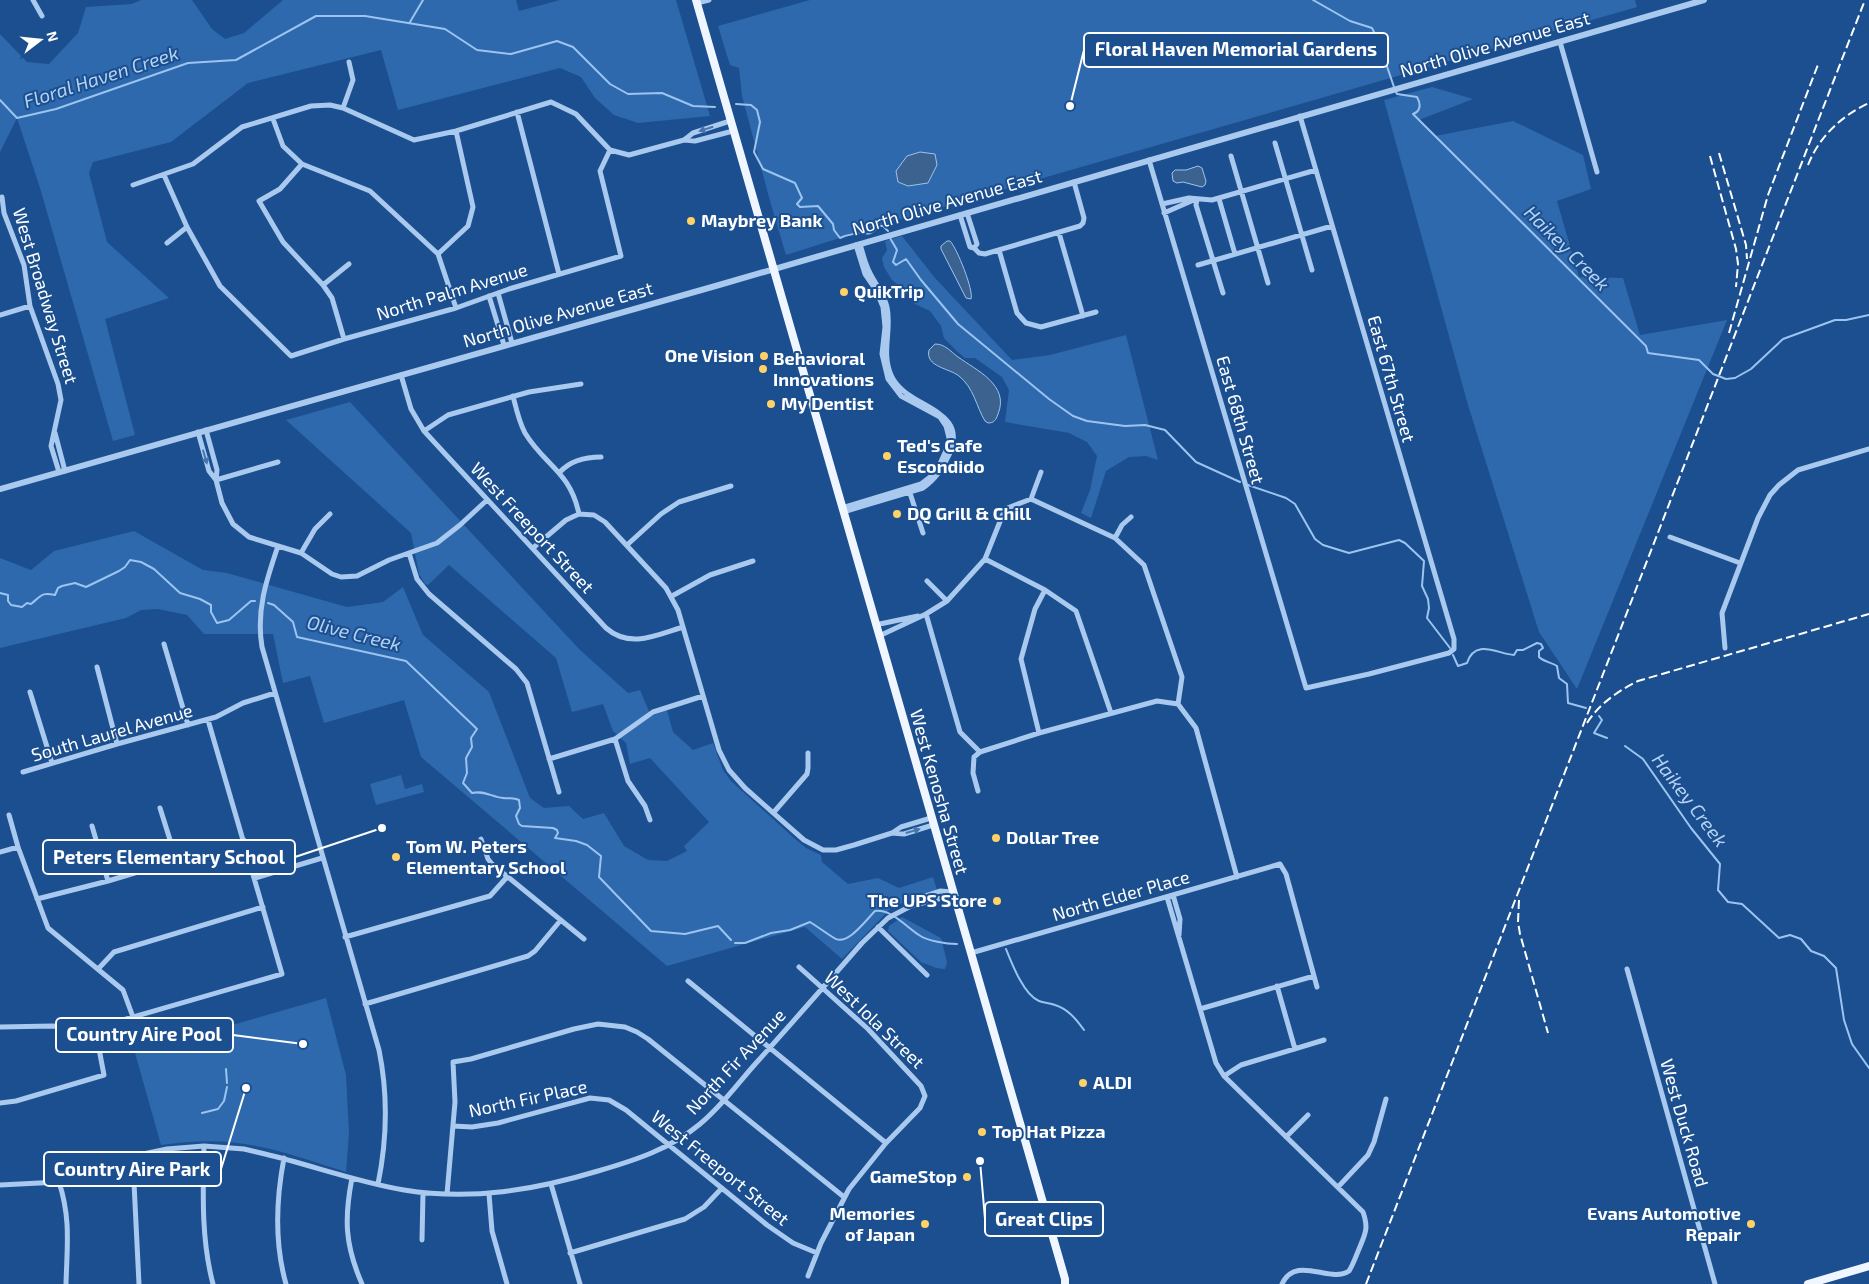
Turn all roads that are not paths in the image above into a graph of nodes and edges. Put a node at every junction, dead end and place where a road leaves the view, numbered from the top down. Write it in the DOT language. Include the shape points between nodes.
graph roads {
  1 [pos="33,0"];
  2 [pos="709,0"];
  3 [pos="1704,0"];
  4 [pos="696,1"];
  5 [pos="42,16"];
  6 [pos="1560,42"];
  7 [pos="349,62"];
  8 [pos="343,108"];
  9 [pos="517,112"];
  10 [pos="1300,116"];
  11 [pos="273,119"];
  12 [pos="730,121"];
  13 [pos="456,131"];
  14 [pos="733,131"];
  15 [pos="684,140"];
  16 [pos="1275,143"];
  17 [pos="610,150"];
  18 [pos="1231,156"];
  19 [pos="1149,160"];
  20 [pos="302,164"];
  21 [pos="1316,170"];
  22 [pos="1597,172"];
  23 [pos="164,175"];
  24 [pos="1286,180"];
  25 [pos="1074,182"];
  26 [pos="133,185"];
  27 [pos="1241,192"];
  28 [pos="2,197"];
  29 [pos="1196,199"];
  30 [pos="1219,199"];
  31 [pos="1162,204"];
  32 [pos="967,213"];
  33 [pos="1164,213"];
  34 [pos="960,215"];
  35 [pos="1332,226"];
  36 [pos="187,227"];
  37 [pos="1059,233"];
  38 [pos="974,234"];
  39 [pos="1302,234"];
  40 [pos="966,236"];
  41 [pos="167,243"];
  42 [pos="858,245"];
  43 [pos="1257,247"];
  44 [pos="974,248"];
  45 [pos="999,250"];
  46 [pos="438,254"];
  47 [pos="1235,254"];
  48 [pos="1213,260"];
  49 [pos="349,264"];
  50 [pos="1198,265"];
  51 [pos="773,270"];
  52 [pos="1312,270"];
  53 [pos="559,274"];
  54 [pos="1268,283"];
  55 [pos="323,285"];
  56 [pos="498,293"];
  57 [pos="1223,293"];
  58 [pos="489,296"];
  59 [pos="30,306"];
  60 [pos="456,308"];
  61 [pos="1096,312"];
  62 [pos="0,315"];
  63 [pos="1083,316"];
  64 [pos="344,338"];
  65 [pos="512,342"];
  66 [pos="504,345"];
  67 [pos="400,375"];
  68 [pos="581,384"];
  69 [pos="513,396"];
  70 [pos="206,430"];
  71 [pos="424,431"];
  72 [pos="198,432"];
  73 [pos="1869,449"];
  74 [pos="601,457"];
  75 [pos="278,462"];
  76 [pos="62,472"];
  77 [pos="560,472"];
  78 [pos="1041,472"];
  79 [pos="216,480"];
  80 [pos="731,486"];
  81 [pos="0,489"];
  82 [pos="909,490"];
  83 [pos="1032,499"];
  84 [pos="487,500"];
  85 [pos="842,510"];
  86 [pos="330,514"];
  87 [pos="579,514"];
  88 [pos="1131,517"];
  89 [pos="923,533"];
  90 [pos="1670,537"];
  91 [pos="1115,538"];
  92 [pos="627,545"];
  93 [pos="278,546"];
  94 [pos="533,548"];
  95 [pos="409,553"];
  96 [pos="301,554"];
  97 [pos="985,560"];
  98 [pos="753,561"];
  99 [pos="1740,563"];
  100 [pos="927,581"];
  101 [pos="1045,590"];
  102 [pos="672,596"];
  103 [pos="946,601"];
  104 [pos="926,614"];
  105 [pos="875,625"];
  106 [pos="683,627"];
  107 [pos="878,636"];
  108 [pos="164,644"];
  109 [pos="1726,648"];
  110 [pos="1454,649"];
  111 [pos="97,667"];
  112 [pos="30,692"];
  113 [pos="275,693"];
  114 [pos="703,696"];
  115 [pos="1178,704"];
  116 [pos="1111,713"];
  117 [pos="208,720"];
  118 [pos="188,725"];
  119 [pos="1039,733"];
  120 [pos="615,739"];
  121 [pos="117,744"];
  122 [pos="980,752"];
  123 [pos="808,753"];
  124 [pos="549,759"];
  125 [pos="52,763"];
  126 [pos="23,772"];
  127 [pos="978,791"];
  128 [pos="559,792"];
  129 [pos="160,808"];
  130 [pos="774,812"];
  131 [pos="9,815"];
  132 [pos="650,820"];
  133 [pos="932,822"];
  134 [pos="92,826"];
  135 [pos="481,839"];
  136 [pos="244,840"];
  137 [pos="18,847"];
  138 [pos="0,852"];
  139 [pos="322,858"];
  140 [pos="176,859"];
  141 [pos="507,877"];
  142 [pos="1237,877"];
  143 [pos="255,878"];
  144 [pos="108,881"];
  145 [pos="952,892"];
  146 [pos="1174,895"];
  147 [pos="1167,897"];
  148 [pos="37,899"];
  149 [pos="263,907"];
  150 [pos="560,920"];
  151 [pos="878,927"];
  152 [pos="1179,936"];
  153 [pos="345,937"];
  154 [pos="584,939"];
  155 [pos="970,953"];
  156 [pos="799,967"];
  157 [pos="99,968"];
  158 [pos="1627,968"];
  159 [pos="927,975"];
  160 [pos="1314,976"];
  161 [pos="688,981"];
  162 [pos="1277,986"];
  163 [pos="1317,987"];
  164 [pos="822,988"];
  165 [pos="365,1004"];
  166 [pos="1200,1009"];
  167 [pos="133,1017"];
  168 [pos="0,1027"];
  169 [pos="95,1028"];
  170 [pos="1324,1040"];
  171 [pos="770,1048"];
  172 [pos="1295,1049"];
  173 [pos="1224,1076"];
  174 [pos="1386,1099"];
  175 [pos="609,1100"];
  176 [pos="724,1101"];
  177 [pos="0,1103"];
  178 [pos="1308,1115"];
  179 [pos="453,1126"];
  180 [pos="1286,1137"];
  181 [pos="886,1143"];
  182 [pos="669,1145"];
  183 [pos="204,1146"];
  184 [pos="129,1158"];
  185 [pos="284,1158"];
  186 [pos="352,1178"];
  187 [pos="59,1182"];
  188 [pos="378,1184"];
  189 [pos="551,1184"];
  190 [pos="0,1185"];
  191 [pos="1338,1187"];
  192 [pos="722,1188"];
  193 [pos="423,1193"];
  194 [pos="448,1194"];
  195 [pos="489,1194"];
  196 [pos="844,1197"];
  197 [pos="422,1240"];
  198 [pos="570,1253"];
  199 [pos="817,1253"];
  200 [pos="1869,1266"];
  201 [pos="808,1276"];
  202 [pos="1066,1282"];
  203 [pos="66,1284"];
  204 [pos="139,1284"];
  205 [pos="213,1284"];
  206 [pos="286,1284"];
  207 [pos="362,1284"];
  208 [pos="507,1284"];
  209 [pos="580,1284"];
  210 [pos="1282,1284"];
  211 [pos="1715,1284"];
  212 [pos="1808,1284"];
  1 -- 5 [label="street"];
  2 -- 4 [label="street"];
  3 -- 6 [label="street, North Olive Avenue East"];
  4 -- 12 [label="main road, West Kenosha Street"];
  6 -- 10 [label="street, North Olive Avenue East"];
  6 -- 22 [label="street"];
  7 -- 8 [label="street" via="353,80"];
  8 -- 11 [label="street" via="311,106"];
  8 -- 13 [label="street" via="414,140"];
  9 -- 13 [label="street"];
  9 -- 17 [label="street" via="551,102 576,114"];
  9 -- 53 [label="street"];
  10 -- 19 [label="street, North Olive Avenue East"];
  10 -- 21 [label="street, East 67th Street"];
  11 -- 20 [label="street" via="283,146"];
  11 -- 23 [label="street" via="242,127 193,164"];
  12 -- 14 [label="main road, West Kenosha Street"];
  12 -- 15 [label="street, one-way" via="693,132"];
  13 -- 46 [label="street" via="473,207 468,226"];
  14 -- 15 [label="street" via="695,141"];
  14 -- 51 [label="main road, West Kenosha Street"];
  15 -- 17 [label="street" via="628,155"];
  16 -- 24 [label="street"];
  17 -- 53 [label="street, North Palm Avenue" via="600,170 621,256"];
  18 -- 27 [label="street"];
  19 -- 25 [label="street, North Olive Avenue East"];
  19 -- 31 [label="street, East 68th Street"];
  20 -- 46 [label="street" via="370,191"];
  20 -- 55 [label="street" via="280,189 259,202 283,242"];
  21 -- 24 [label="street"];
  21 -- 35 [label="street, East 67th Street"];
  23 -- 26 [label="street"];
  23 -- 36 [label="street"];
  24 -- 27 [label="street"];
  24 -- 39 [label="street"];
  25 -- 32 [label="street, North Olive Avenue East"];
  25 -- 37 [label="street" via="1083,223"];
  27 -- 30 [label="street"];
  27 -- 43 [label="street"];
  28 -- 59 [label="street, West Broadway Street" via="4,213 24,265"];
  29 -- 30 [label="street"];
  29 -- 31 [label="street"];
  29 -- 33 [label="street"];
  29 -- 48 [label="street"];
  30 -- 47 [label="street"];
  31 -- 33 [label="street, East 68th Street"];
  32 -- 34 [label="street, North Olive Avenue East"];
  32 -- 38 [label="street"];
  33 -- 110 [label="street, East 68th Street" via="1306,688 1390,669"];
  34 -- 40 [label="street"];
  34 -- 42 [label="street, North Olive Avenue East"];
  35 -- 39 [label="street"];
  35 -- 110 [label="street, East 67th Street" via="1454,639"];
  36 -- 41 [label="street"];
  36 -- 64 [label="street, North Palm Avenue" via="220,286 291,356"];
  37 -- 45 [label="street"];
  37 -- 63 [label="street"];
  38 -- 40 [label="street"];
  38 -- 44 [label="street"];
  39 -- 43 [label="street"];
  39 -- 52 [label="street"];
  40 -- 44 [label="street" via="970,247"];
  42 -- 51 [label="street, North Olive Avenue East"];
  42 -- 82 [label="street" via="887,306 886,354 892,377 904,393 941,413 949,422 953,438 952,448 932,482 923,488"];
  43 -- 47 [label="street"];
  43 -- 54 [label="street"];
  44 -- 45 [label="street" via="981,254"];
  45 -- 63 [label="street" via="1015,308 1026,323 1041,327"];
  46 -- 60 [label="street"];
  47 -- 48 [label="street"];
  48 -- 50 [label="street"];
  48 -- 57 [label="street"];
  49 -- 55 [label="street"];
  51 -- 65 [label="street, North Olive Avenue East"];
  51 -- 85 [label="main road, West Kenosha Street"];
  53 -- 56 [label="street, North Palm Avenue"];
  55 -- 64 [label="street" via="332,298"];
  56 -- 58 [label="street, North Palm Avenue"];
  56 -- 65 [label="street"];
  58 -- 60 [label="street, North Palm Avenue"];
  58 -- 66 [label="street"];
  59 -- 62 [label="street"];
  59 -- 76 [label="street, West Broadway Street" via="58,384 61,400 55,432"];
  60 -- 64 [label="street, North Palm Avenue"];
  61 -- 63 [label="street"];
  65 -- 66 [label="street, North Olive Avenue East"];
  66 -- 67 [label="street, North Olive Avenue East"];
  67 -- 70 [label="street, North Olive Avenue East"];
  67 -- 71 [label="street, West Freeport Street" via="411,409"];
  68 -- 69 [label="street"];
  69 -- 71 [label="street" via="448,415"];
  69 -- 77 [label="street" via="527,436"];
  70 -- 72 [label="street, North Olive Avenue East"];
  70 -- 79 [label="street" via="217,470"];
  71 -- 84 [label="street, West Freeport Street"];
  72 -- 76 [label="street, North Olive Avenue East"];
  72 -- 79 [label="street, one-way" via="209,471"];
  73 -- 99 [label="street" via="1798,470 1779,485 1763,507"];
  74 -- 77 [label="street" via="579,460"];
  75 -- 79 [label="street"];
  76 -- 81 [label="street, North Olive Avenue East"];
  77 -- 87 [label="street" via="571,488"];
  78 -- 83 [label="street"];
  79 -- 93 [label="street" via="233,524 249,537"];
  80 -- 92 [label="street" via="679,502"];
  82 -- 85 [label="street"];
  82 -- 89 [label="street"];
  83 -- 91 [label="street"];
  83 -- 97 [label="street" via="1005,509"];
  84 -- 94 [label="street, West Freeport Street"];
  84 -- 95 [label="street" via="443,539"];
  85 -- 105 [label="main road, West Kenosha Street"];
  86 -- 96 [label="street" via="315,529"];
  87 -- 92 [label="street" via="601,519"];
  87 -- 94 [label="street" via="566,520"];
  88 -- 91 [label="street"];
  90 -- 99 [label="street"];
  91 -- 115 [label="street" via="1144,565 1182,677"];
  92 -- 102 [label="street"];
  93 -- 96 [label="street"];
  93 -- 113 [label="street" via="262,600 259,629"];
  94 -- 106 [label="street, West Freeport Street" via="612,633 633,640"];
  95 -- 96 [label="street" via="350,578 332,574"];
  95 -- 124 [label="street" via="417,579 429,594 522,675 530,691"];
  97 -- 101 [label="street"];
  97 -- 103 [label="street"];
  98 -- 102 [label="street" via="710,575"];
  99 -- 109 [label="street" via="1722,614"];
  100 -- 103 [label="street"];
  101 -- 116 [label="street" via="1076,611"];
  101 -- 119 [label="street" via="1035,609 1021,658"];
  102 -- 106 [label="street"];
  103 -- 104 [label="street"];
  104 -- 105 [label="street"];
  104 -- 107 [label="street"];
  104 -- 122 [label="street" via="960,732"];
  105 -- 107 [label="main road, West Kenosha Street"];
  106 -- 114 [label="street"];
  107 -- 133 [label="main road, West Kenosha Street"];
  108 -- 118 [label="street"];
  111 -- 121 [label="street"];
  112 -- 125 [label="street"];
  113 -- 117 [label="street, South Laurel Avenue" via="243,703"];
  113 -- 139 [label="street"];
  114 -- 120 [label="street" via="653,712"];
  114 -- 130 [label="street" via="719,750 729,770"];
  115 -- 116 [label="street" via="1157,701"];
  115 -- 142 [label="street" via="1196,728"];
  116 -- 119 [label="street"];
  117 -- 118 [label="street, South Laurel Avenue"];
  117 -- 136 [label="street"];
  118 -- 121 [label="street, South Laurel Avenue"];
  119 -- 122 [label="street"];
  120 -- 124 [label="street"];
  120 -- 132 [label="street" via="628,781 645,806"];
  121 -- 125 [label="street, South Laurel Avenue"];
  122 -- 127 [label="street" via="974,757 973,773"];
  123 -- 130 [label="street" via="807,774"];
  124 -- 128 [label="street"];
  125 -- 126 [label="street, South Laurel Avenue"];
  129 -- 140 [label="street"];
  130 -- 133 [label="street" via="804,840 823,850 842,848 892,833 904,834"];
  131 -- 137 [label="street"];
  133 -- 145 [label="main road, West Kenosha Street"];
  134 -- 144 [label="street"];
  135 -- 141 [label="street" via="488,859"];
  136 -- 140 [label="street"];
  136 -- 143 [label="street"];
  137 -- 138 [label="street"];
  137 -- 148 [label="street"];
  139 -- 143 [label="street"];
  139 -- 153 [label="street"];
  140 -- 144 [label="street"];
  141 -- 150 [label="street"];
  141 -- 153 [label="street" via="490,896"];
  142 -- 146 [label="street, North Elder Place"];
  142 -- 160 [label="street, North Elder Place" via="1280,864 1286,874"];
  143 -- 149 [label="street"];
  144 -- 148 [label="street"];
  145 -- 151 [label="street, North Fir Avenue" via="925,896"];
  145 -- 155 [label="main road, West Kenosha Street"];
  146 -- 147 [label="street, North Elder Place"];
  146 -- 152 [label="street" via="1180,919"];
  147 -- 152 [label="street"];
  147 -- 155 [label="street, North Elder Place"];
  148 -- 157 [label="street" via="48,928"];
  149 -- 157 [label="street" via="114,952"];
  149 -- 167 [label="street" via="282,974"];
  150 -- 154 [label="street"];
  150 -- 165 [label="street" via="528,956"];
  151 -- 159 [label="street"];
  151 -- 164 [label="street, North Fir Avenue"];
  152 -- 166 [label="street"];
  153 -- 165 [label="street"];
  155 -- 202 [label="main road, West Kenosha Street"];
  156 -- 164 [label="street, West Iola Street"];
  157 -- 167 [label="street" via="124,990"];
  158 -- 211 [label="street, West Duck Road"];
  160 -- 162 [label="street"];
  160 -- 163 [label="street"];
  161 -- 171 [label="street"];
  162 -- 166 [label="street"];
  162 -- 172 [label="street"];
  164 -- 171 [label="street, North Fir Avenue"];
  164 -- 181 [label="street, West Iola Street" via="882,1043 922,1086 925,1096 920,1108"];
  165 -- 188 [label="street" via="379,1050 384,1085 384,1150"];
  166 -- 173 [label="street" via="1216,1063"];
  167 -- 169 [label="street"];
  168 -- 169 [label="street"];
  169 -- 177 [label="street" via="104,1075"];
  170 -- 172 [label="street"];
  171 -- 176 [label="street, North Fir Avenue"];
  171 -- 181 [label="street"];
  172 -- 173 [label="street" via="1241,1065"];
  173 -- 180 [label="street"];
  174 -- 191 [label="street" via="1368,1155"];
  175 -- 179 [label="street, North Fir Place" via="586,1099 492,1124"];
  175 -- 182 [label="street, West Freeport Street"];
  176 -- 179 [label="street" via="637,1032 609,1024 592,1025 453,1062"];
  176 -- 182 [label="street, North Fir Avenue" via="700,1124"];
  176 -- 196 [label="street"];
  178 -- 180 [label="street"];
  179 -- 194 [label="street"];
  180 -- 191 [label="street"];
  181 -- 196 [label="street"];
  182 -- 189 [label="street, North Fir Avenue" via="636,1160"];
  182 -- 192 [label="street, West Freeport Street"];
  183 -- 184 [label="street, North Fir Avenue" via="167,1149"];
  183 -- 185 [label="street, North Fir Avenue" via="244,1149"];
  183 -- 205 [label="street" via="203,1222"];
  184 -- 187 [label="street, North Fir Avenue"];
  184 -- 204 [label="street" via="134,1183"];
  185 -- 186 [label="street, North Fir Avenue"];
  185 -- 206 [label="street" via="277,1226"];
  186 -- 188 [label="street, North Fir Avenue"];
  186 -- 207 [label="street" via="346,1218 347,1236"];
  187 -- 190 [label="street, North Fir Avenue"];
  187 -- 203 [label="street" via="68,1222"];
  188 -- 193 [label="street, North Fir Avenue"];
  189 -- 195 [label="street, North Fir Avenue"];
  189 -- 198 [label="street"];
  191 -- 210 [label="street" via="1363,1212 1366,1220 1367,1230 1350,1269 1344,1275 1329,1279 1297,1272 1289,1275"];
  192 -- 198 [label="street" via="701,1210 685,1219"];
  192 -- 199 [label="street, West Freeport Street" via="781,1236"];
  193 -- 194 [label="street, North Fir Avenue"];
  193 -- 197 [label="street"];
  194 -- 195 [label="street, North Fir Avenue"];
  195 -- 208 [label="street" via="492,1231"];
  196 -- 199 [label="street"];
  198 -- 209 [label="street"];
  199 -- 201 [label="street"];
  200 -- 212 [label="main road"];
}
